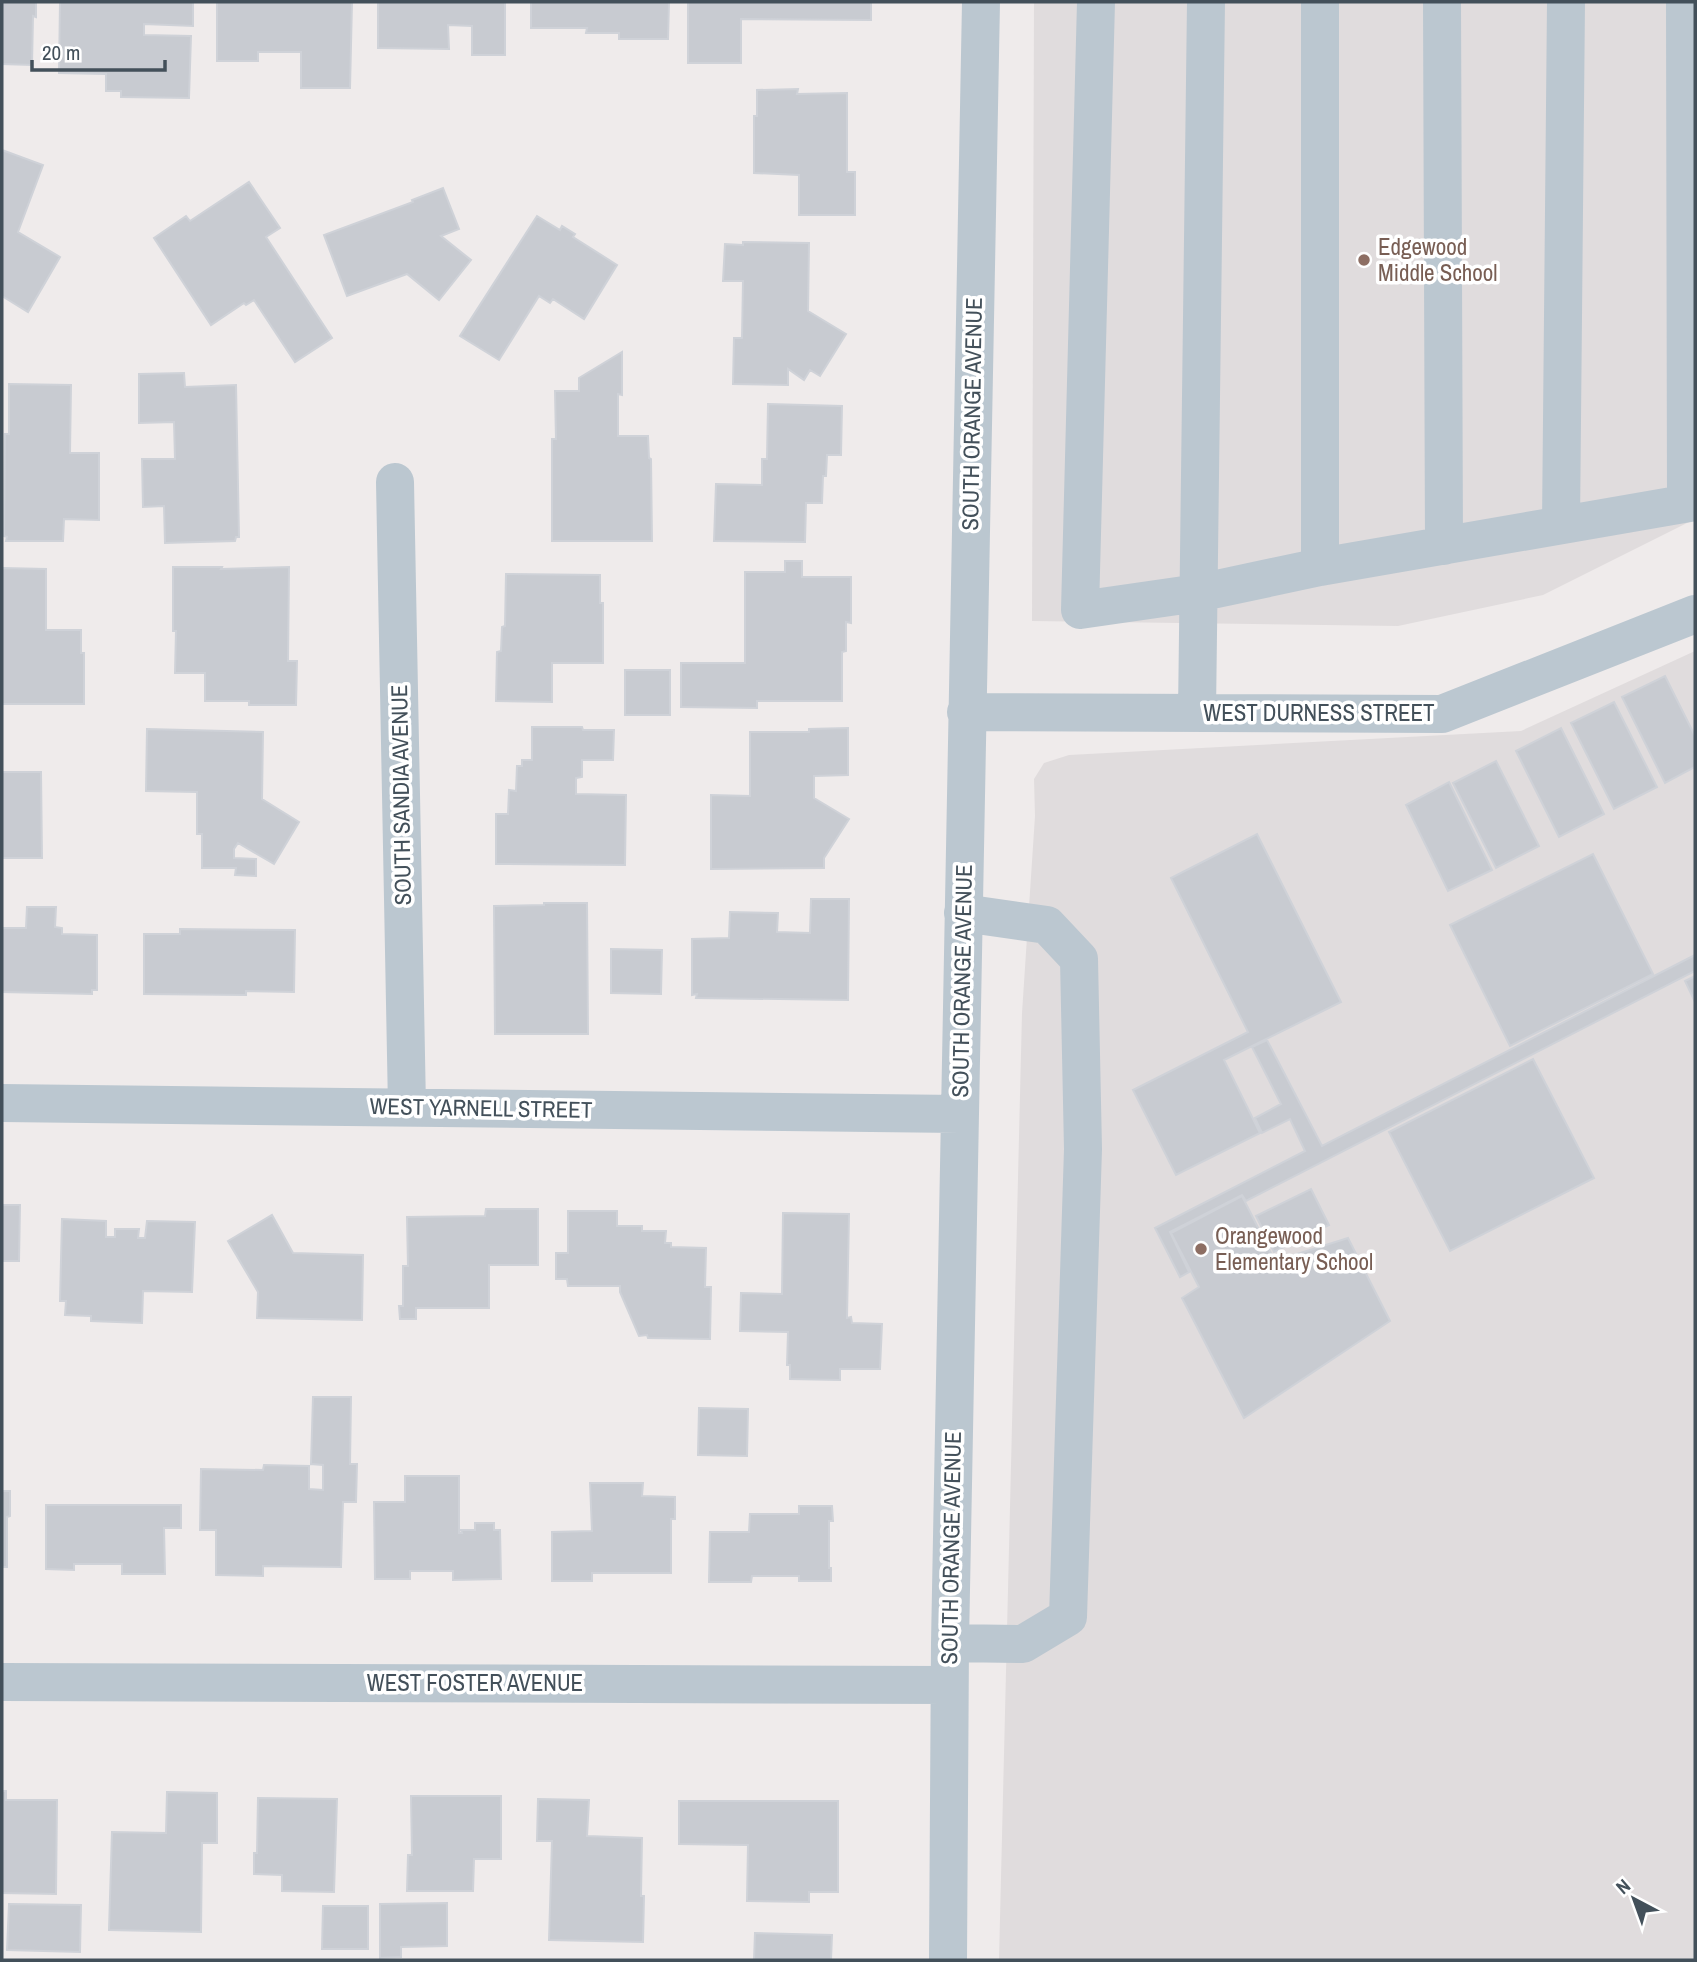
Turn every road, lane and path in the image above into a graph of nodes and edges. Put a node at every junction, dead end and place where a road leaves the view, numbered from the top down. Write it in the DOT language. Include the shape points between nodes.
graph roads {
  1 [pos="981,2"];
  2 [pos="1096,2"];
  3 [pos="1206,2"];
  4 [pos="1320,2"];
  5 [pos="1442,2"];
  6 [pos="1566,2"];
  7 [pos="1685,2"];
  8 [pos="395,482"];
  9 [pos="1690,503"];
  10 [pos="1561,525"];
  11 [pos="1444,546"];
  12 [pos="1320,567"];
  13 [pos="1198,593"];
  14 [pos="1695,614"];
  15 [pos="966,712"];
  16 [pos="1197,713"];
  17 [pos="963,913"];
  18 [pos="2,1103"];
  19 [pos="407,1107"];
  20 [pos="960,1114"];
  21 [pos="950,1643"];
  22 [pos="2,1682"];
  23 [pos="949,1685"];
  24 [pos="948,1960"];
  1 -- 15 [label="street, SOUTH ORANGE AVENUE"];
  2 -- 13 [label="street" via="1080,610"];
  3 -- 13 [label="street"];
  4 -- 12 [label="street"];
  5 -- 11 [label="street"];
  6 -- 10 [label="street"];
  7 -- 9 [label="street"];
  8 -- 19 [label="street, SOUTH SANDIA AVENUE"];
  9 -- 10 [label="street"];
  10 -- 11 [label="street"];
  11 -- 12 [label="street"];
  12 -- 13 [label="street"];
  13 -- 16 [label="street"];
  14 -- 16 [label="street, WEST DURNESS STREET" via="1442,714"];
  15 -- 16 [label="street, WEST DURNESS STREET"];
  15 -- 17 [label="street, SOUTH ORANGE AVENUE"];
  17 -- 20 [label="street, SOUTH ORANGE AVENUE"];
  17 -- 21 [label="street" via="1047,925 1079,959 1083,1149 1068,1617 1023,1644"];
  18 -- 19 [label="street, WEST YARNELL STREET"];
  19 -- 20 [label="street, WEST YARNELL STREET"];
  20 -- 21 [label="street, SOUTH ORANGE AVENUE"];
  21 -- 23 [label="street, SOUTH ORANGE AVENUE"];
  22 -- 23 [label="street, WEST FOSTER AVENUE"];
  23 -- 24 [label="street, SOUTH ORANGE AVENUE"];
}
